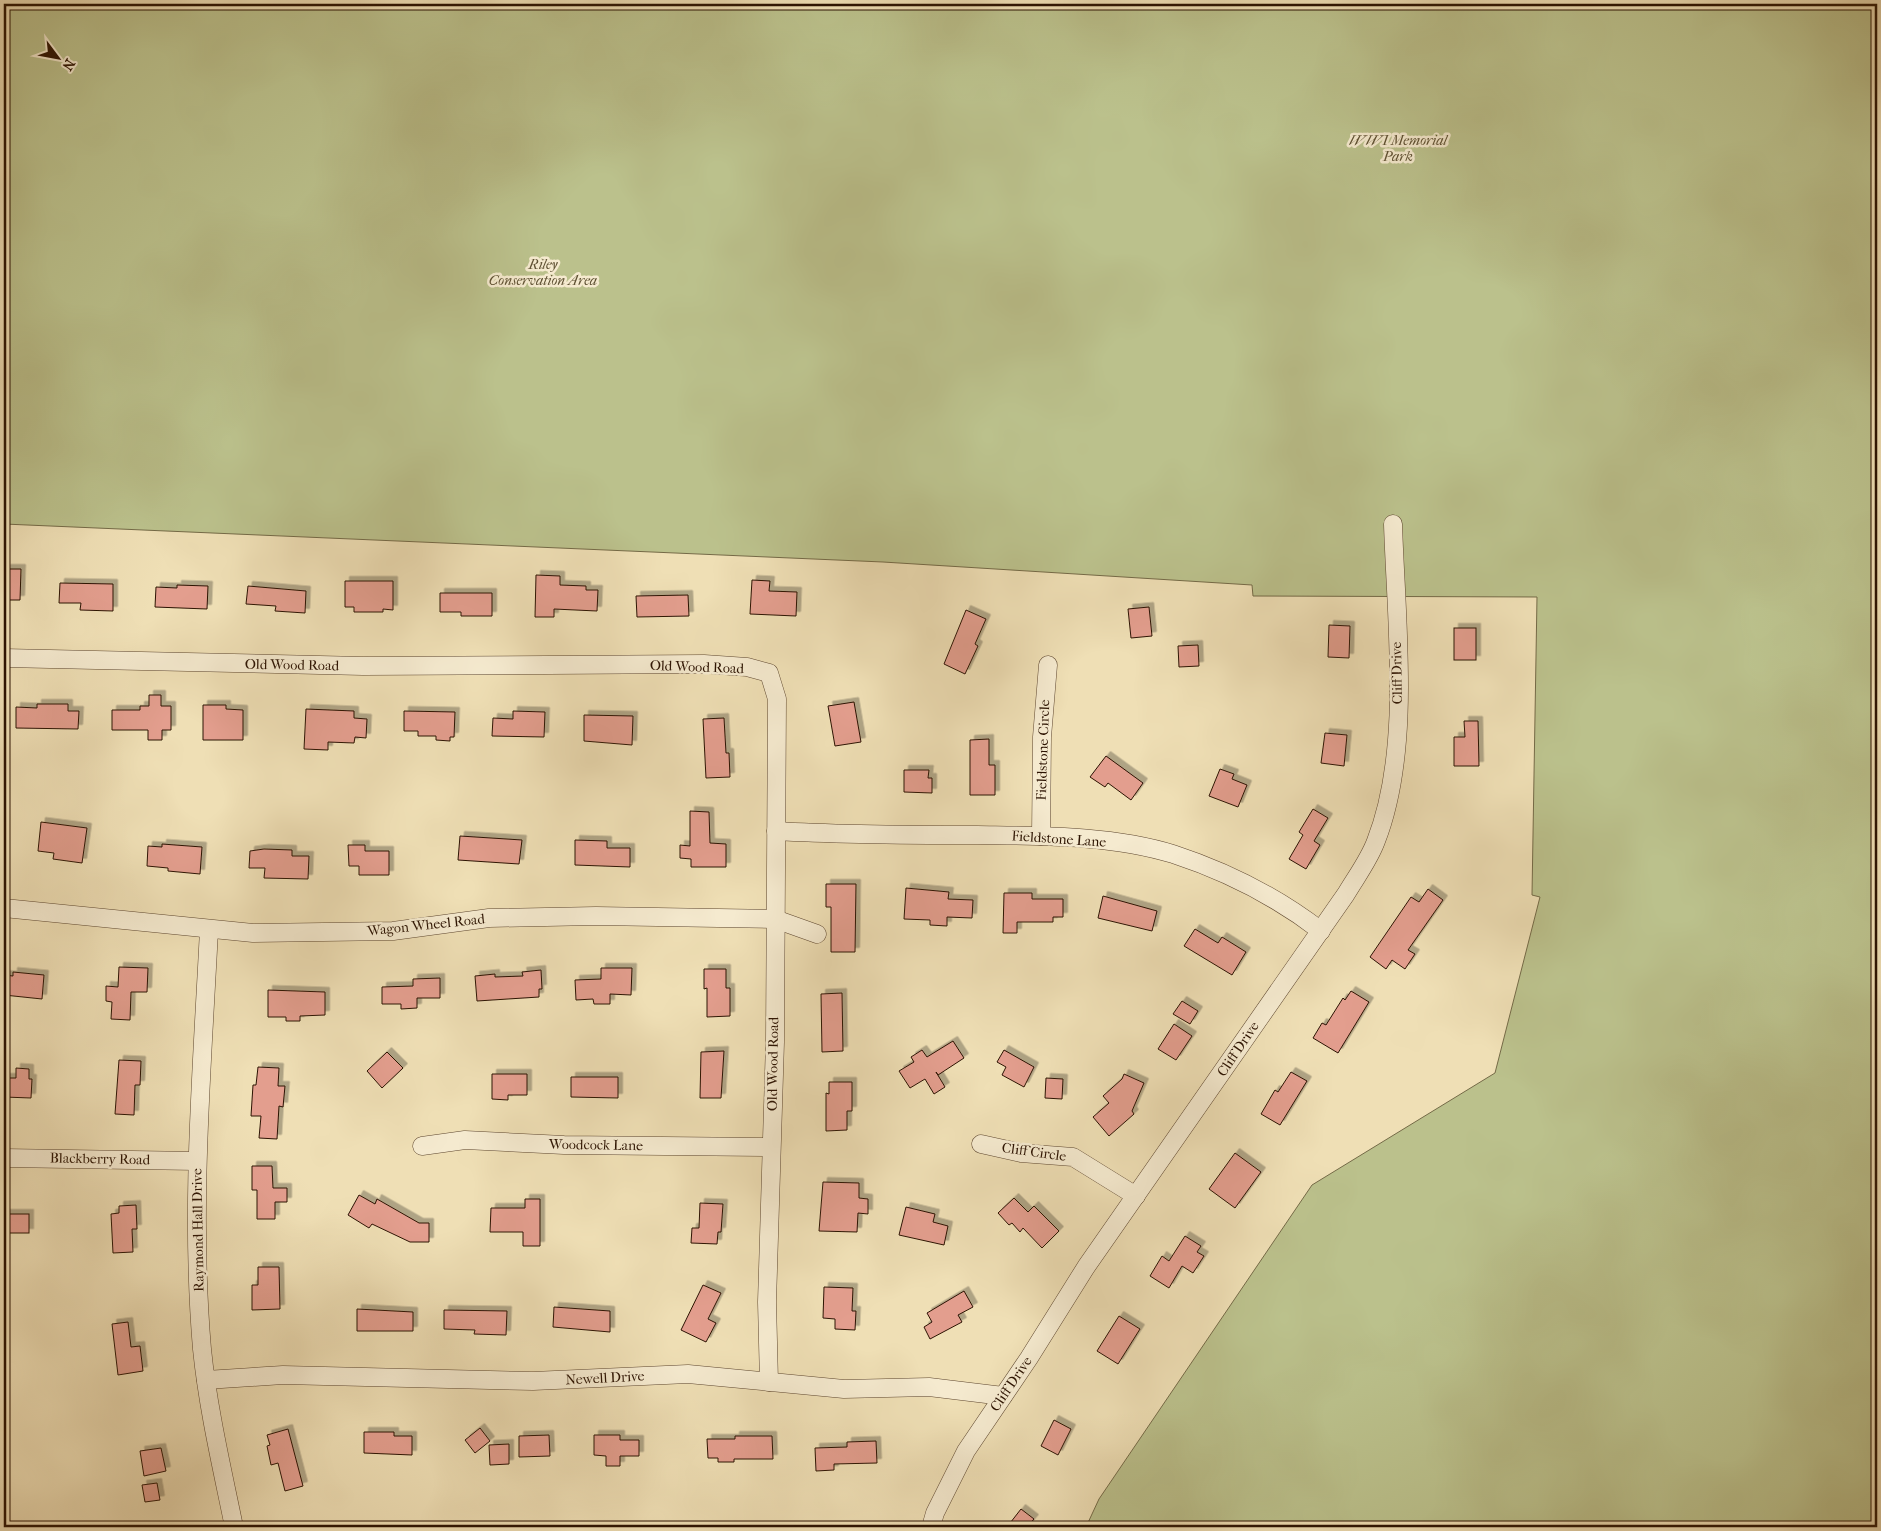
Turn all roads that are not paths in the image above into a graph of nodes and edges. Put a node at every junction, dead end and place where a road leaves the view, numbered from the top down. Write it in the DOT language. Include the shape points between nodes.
graph roads {
  1 [pos="1393,524"];
  2 [pos="4,658"];
  3 [pos="1048,665"];
  4 [pos="776,830"];
  5 [pos="1041,836"];
  6 [pos="4,908"];
  7 [pos="775,919"];
  8 [pos="209,930"];
  9 [pos="1321,931"];
  10 [pos="817,934"];
  11 [pos="981,1144"];
  12 [pos="422,1146"];
  13 [pos="771,1147"];
  14 [pos="4,1158"];
  15 [pos="196,1161"];
  16 [pos="1136,1196"];
  17 [pos="206,1380"];
  18 [pos="769,1382"];
  19 [pos="1003,1396"];
  20 [pos="234,1527"];
  21 [pos="931,1527"];
  1 -- 9 [label="street, Cliff Drive" via="1399,702 1395,764 1376,843"];
  2 -- 4 [label="street, Old Wood Road" via="363,666 704,664 747,667 769,674 777,699"];
  3 -- 5 [label="street, Fieldstone Circle" via="1042,737"];
  4 -- 5 [label="street, Fieldstone Lane" via="841,834"];
  4 -- 7 [label="street, Old Wood Road"];
  5 -- 9 [label="street, Fieldstone Lane" via="1124,844 1173,854 1238,881"];
  6 -- 8 [label="street, Wagon Wheel Road"];
  7 -- 8 [label="street, Wagon Wheel Road" via="489,918 393,931 253,933"];
  7 -- 10 [label="street, Wagon Wheel Road"];
  7 -- 13 [label="street, Old Wood Road"];
  8 -- 15 [label="street, Raymond Hall Drive"];
  9 -- 16 [label="street, Cliff Drive"];
  11 -- 16 [label="street, Cliff Circle" via="1021,1153 1073,1157"];
  12 -- 13 [label="street, Woodcock Lane" via="465,1140 574,1145"];
  13 -- 18 [label="street, Old Wood Road" via="767,1302"];
  14 -- 15 [label="street, Blackberry Road"];
  15 -- 17 [label="street, Raymond Hall Drive" via="200,1317"];
  16 -- 19 [label="street, Cliff Drive"];
  17 -- 18 [label="street, Newell Drive" via="283,1375 533,1381 688,1374"];
  17 -- 20 [label="street, Raymond Hall Drive"];
  18 -- 19 [label="street, Newell Drive" via="844,1389 929,1387"];
  19 -- 21 [label="street, Cliff Drive" via="966,1451"];
}
